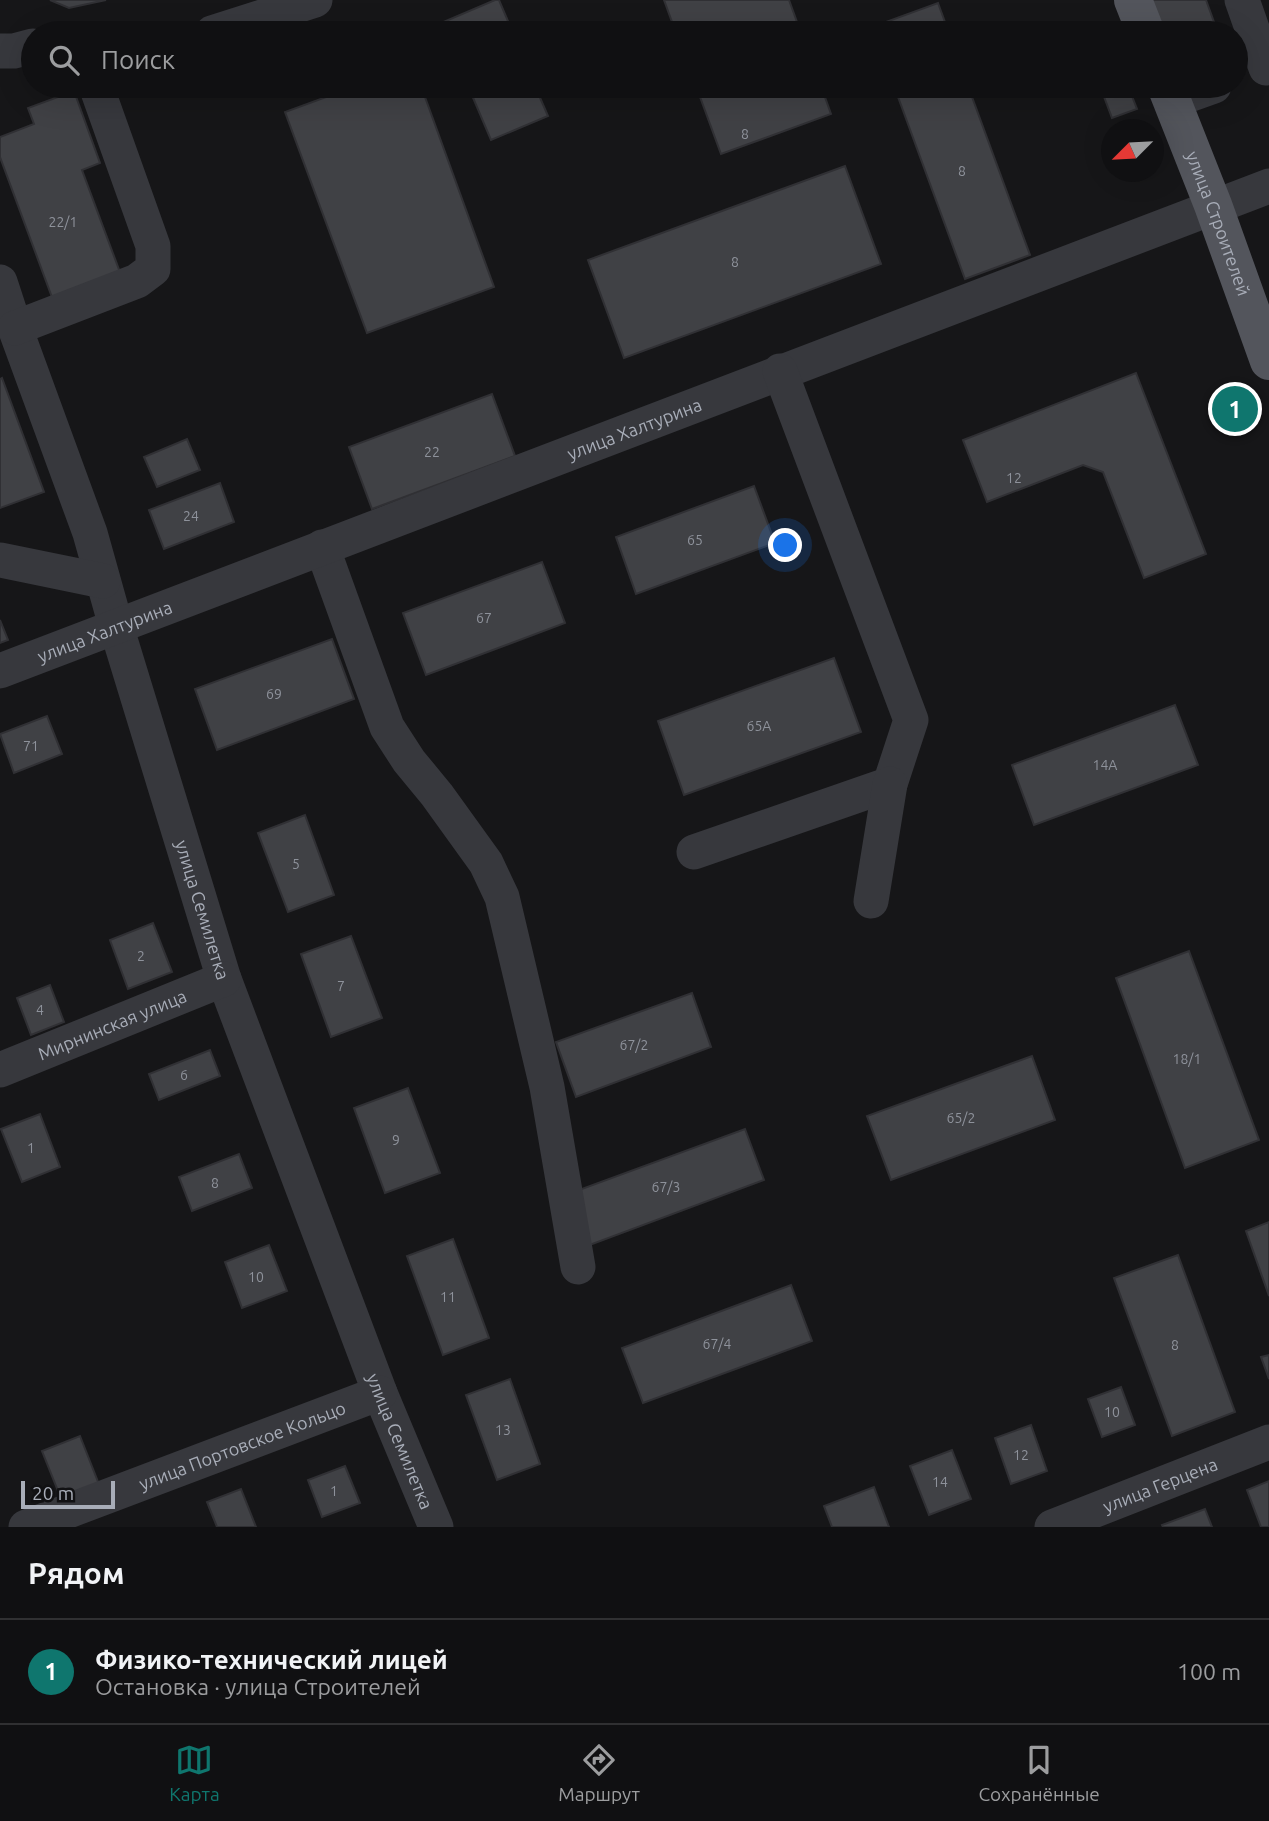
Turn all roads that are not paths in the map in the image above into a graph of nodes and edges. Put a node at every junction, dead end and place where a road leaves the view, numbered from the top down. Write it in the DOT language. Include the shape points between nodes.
graph roads {
  1 [pos="315,0"];
  2 [pos="1133,0"];
  3 [pos="1242,0"];
  4 [pos="249,21"];
  5 [pos="1141,21"];
  6 [pos="1246,21"];
  7 [pos="1248,28"];
  8 [pos="21,49"];
  9 [pos="0,51"];
  10 [pos="1257,71"];
  11 [pos="100,98"];
  12 [pos="1171,98"];
  13 [pos="1269,186"];
  14 [pos="1213,205"];
  15 [pos="0,282"];
  16 [pos="15,328"];
  17 [pos="1269,361"];
  18 [pos="780,372"];
  19 [pos="323,547"];
  20 [pos="0,560"];
  21 [pos="103,582"];
  22 [pos="116,626"];
  23 [pos="0,671"];
  24 [pos="890,784"];
  25 [pos="694,852"];
  26 [pos="871,901"];
  27 [pos="224,979"];
  28 [pos="0,1070"];
  29 [pos="578,1267"];
  30 [pos="380,1393"];
  31 [pos="1269,1442"];
  32 [pos="26,1527"];
  33 [pos="436,1527"];
  34 [pos="1052,1527"];
  1 -- 4 [label="street"];
  2 -- 5 [label="main road"];
  3 -- 6 [label="street"];
  7 -- 10 [label="street"];
  8 -- 9 [label="street"];
  11 -- 16 [label="street" via="153,246 153,269 137,281"];
  12 -- 14 [label="main road, улица Строителей"];
  13 -- 14 [label="street, улица Халтурина"];
  14 -- 17 [label="main road, улица Строителей"];
  14 -- 18 [label="street, улица Халтурина"];
  15 -- 16 [label="street, улица Семилетка"];
  16 -- 21 [label="street, улица Семилетка" via="90,533"];
  18 -- 19 [label="street, улица Халтурина"];
  18 -- 24 [label="street" via="911,720"];
  19 -- 22 [label="street, улица Халтурина"];
  19 -- 29 [label="street" via="387,727 486,863 502,897 547,1087"];
  20 -- 21 [label="street"];
  21 -- 22 [label="street, улица Семилетка"];
  22 -- 23 [label="street, улица Халтурина"];
  22 -- 27 [label="street, улица Семилетка"];
  24 -- 25 [label="street"];
  24 -- 26 [label="street"];
  27 -- 28 [label="street, Мирнинская улица"];
  27 -- 30 [label="street, улица Семилетка"];
  30 -- 32 [label="street, улица Портовское Кольцо"];
  30 -- 33 [label="street, улица Семилетка"];
  31 -- 34 [label="street, улица Герцена"];
}
